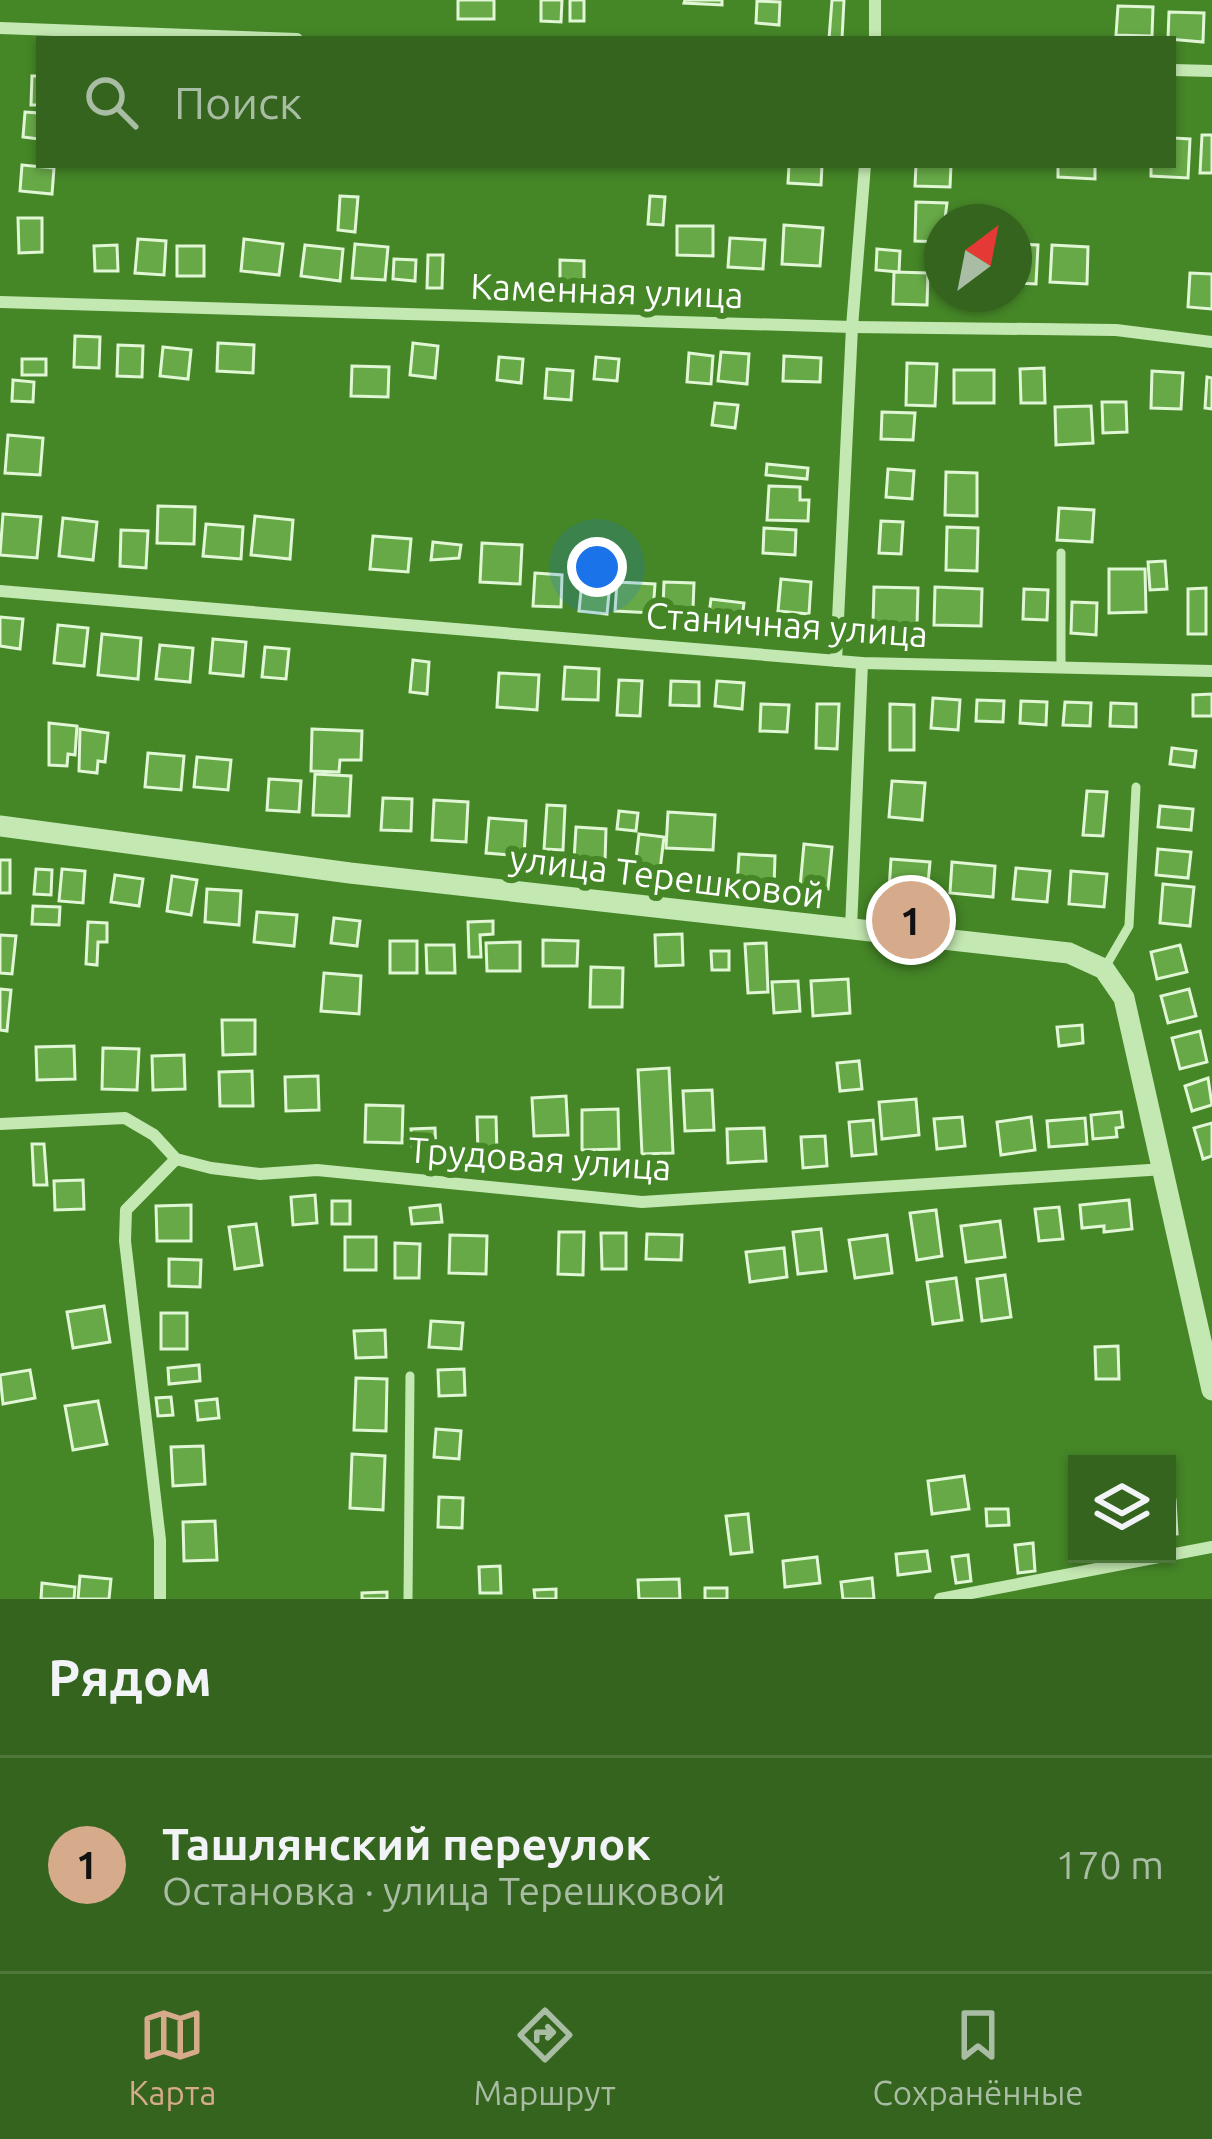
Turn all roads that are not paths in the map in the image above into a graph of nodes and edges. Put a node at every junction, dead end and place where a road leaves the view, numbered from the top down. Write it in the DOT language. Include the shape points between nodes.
graph roads {
  1 [pos="875,0"];
  2 [pos="0,28"];
  3 [pos="216,36"];
  4 [pos="874,36"];
  5 [pos="1176,70"];
  6 [pos="1212,71"];
  7 [pos="866,168"];
  8 [pos="0,302"];
  9 [pos="852,327"];
  10 [pos="1212,342"];
  11 [pos="1060,553"];
  12 [pos="0,591"];
  13 [pos="836,661"];
  14 [pos="862,664"];
  15 [pos="1061,668"];
  16 [pos="1212,671"];
  17 [pos="1136,787"];
  18 [pos="0,826"];
  19 [pos="851,931"];
  20 [pos="1105,969"];
  21 [pos="0,1124"];
  22 [pos="176,1160"];
  23 [pos="1165,1169"];
  24 [pos="410,1376"];
  25 [pos="1212,1389"];
  26 [pos="1212,1547"];
  27 [pos="160,1599"];
  28 [pos="408,1599"];
  29 [pos="940,1599"];
  1 -- 4 [label="street"];
  2 -- 3 [label="street"];
  5 -- 6 [label="street"];
  7 -- 9 [label="street"];
  8 -- 9 [label="street, Каменная улица"];
  9 -- 10 [label="street, Каменная улица" via="1116,330"];
  9 -- 13 [label="street"];
  11 -- 15 [label="lane"];
  12 -- 13 [label="street, Станичная улица"];
  13 -- 14 [label="street, Станичная улица"];
  14 -- 15 [label="street, Станичная улица"];
  14 -- 19 [label="street"];
  15 -- 16 [label="street, Станичная улица"];
  17 -- 20 [label="lane" via="1129,926"];
  18 -- 19 [label="street, улица Терешковой"];
  19 -- 20 [label="street, улица Терешковой" via="1069,953"];
  20 -- 23 [label="street" via="1124,998"];
  21 -- 22 [label="street" via="125,1118"];
  22 -- 23 [label="street, Трудовая улица" via="260,1174 317,1170 642,1202"];
  22 -- 27 [label="street" via="126,1210 125,1226"];
  23 -- 25 [label="street"];
  24 -- 28 [label="lane"];
  26 -- 29 [label="street"];
}
